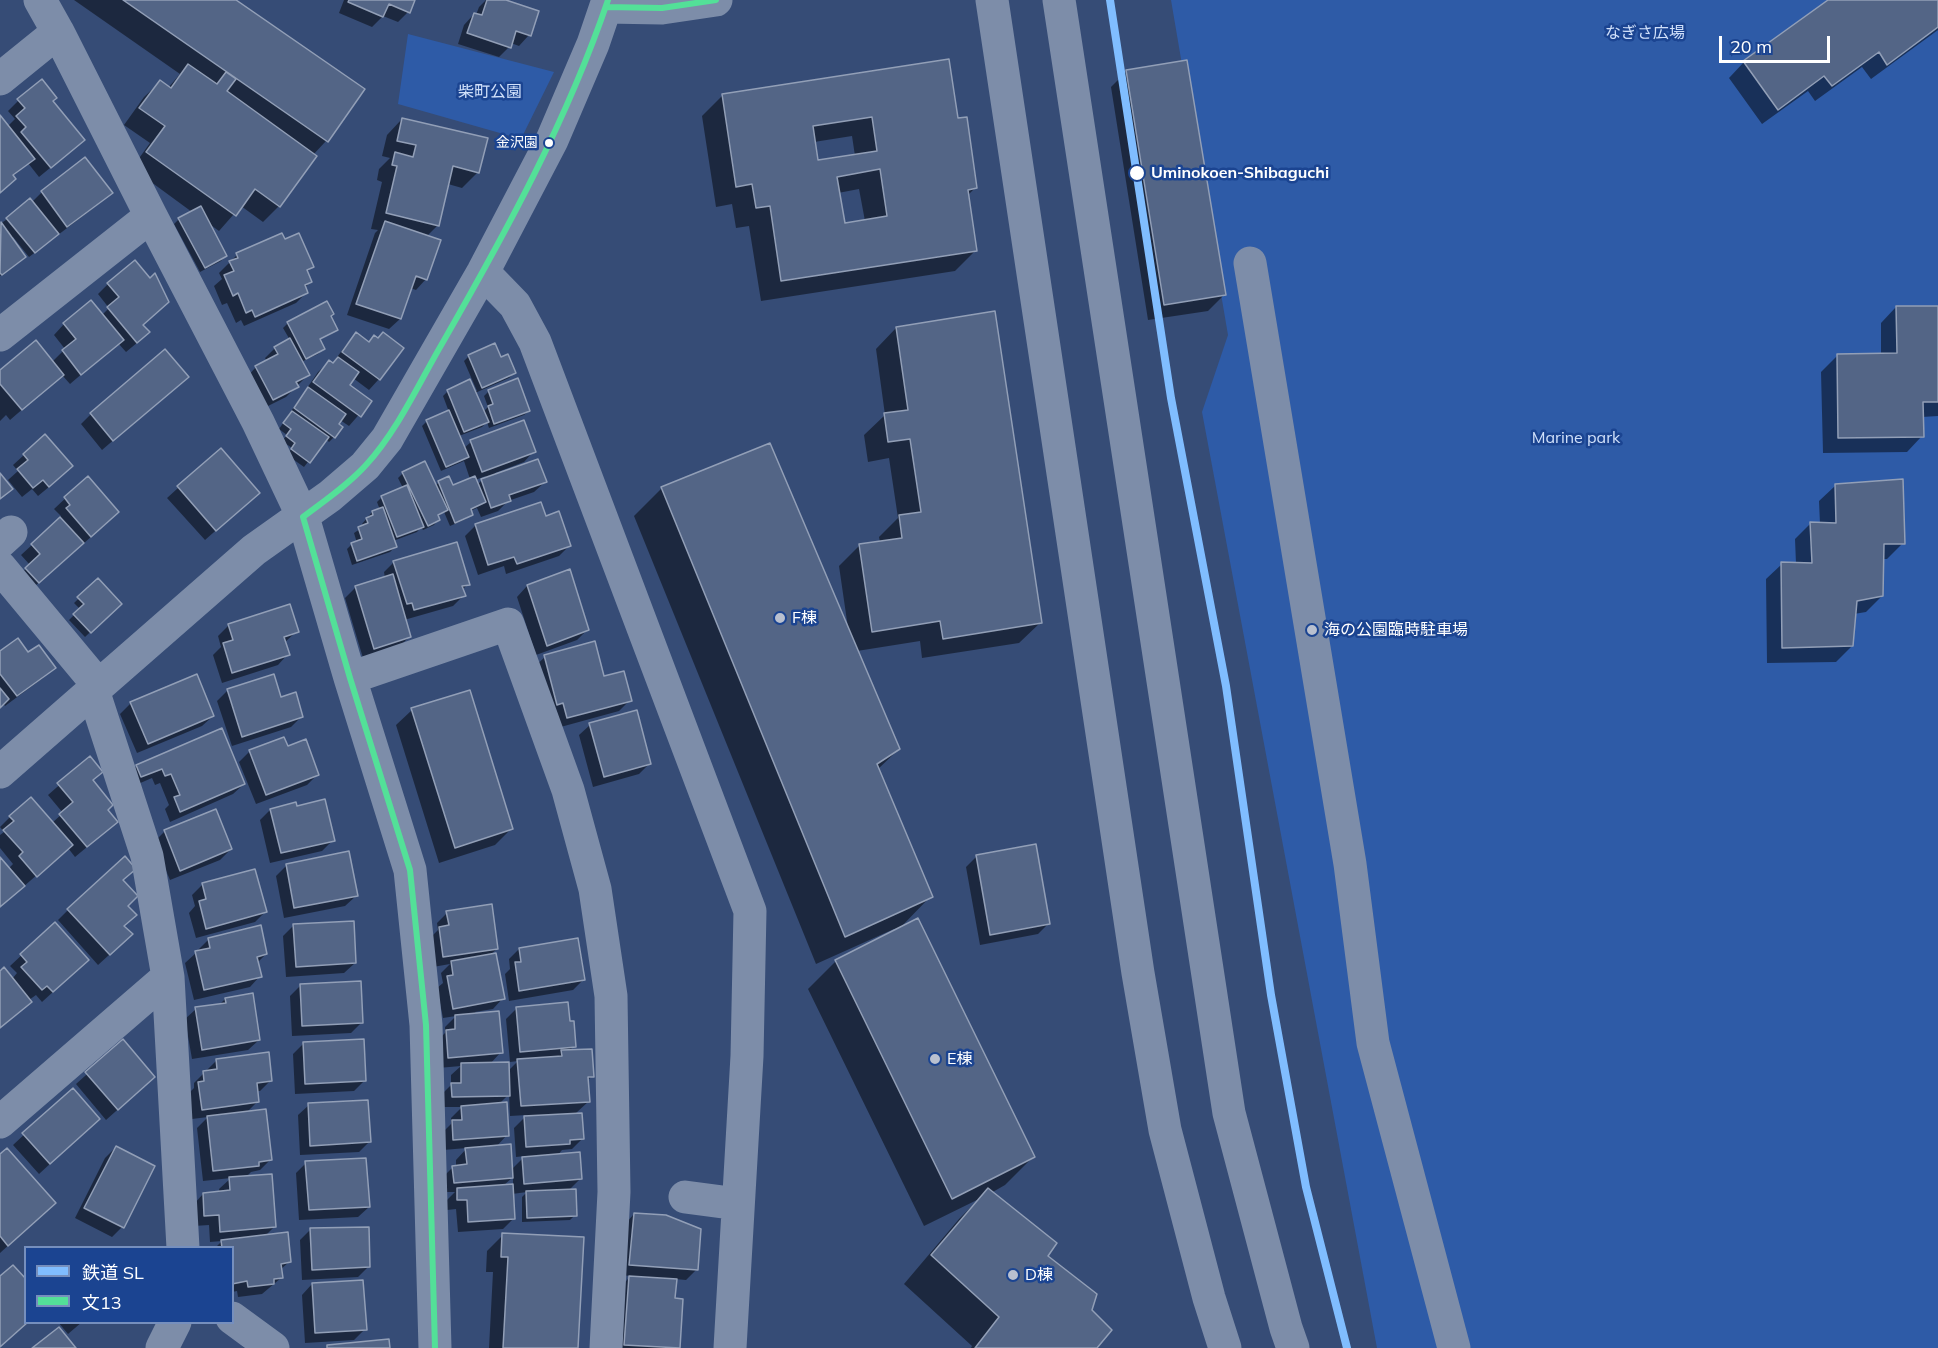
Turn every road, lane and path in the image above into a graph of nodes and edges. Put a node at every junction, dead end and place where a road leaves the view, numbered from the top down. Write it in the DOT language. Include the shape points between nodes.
graph roads {
  1 [pos="40,0"];
  2 [pos="716,0"];
  3 [pos="992,0"];
  4 [pos="1059,0"];
  5 [pos="607,4"];
  6 [pos="58,32"];
  7 [pos="0,79"];
  8 [pos="151,216"];
  9 [pos="1250,263"];
  10 [pos="483,272"];
  11 [pos="0,335"];
  12 [pos="303,516"];
  13 [pos="0,567"];
  14 [pos="350,678"];
  15 [pos="96,688"];
  16 [pos="0,772"];
  17 [pos="168,977"];
  18 [pos="0,1122"];
  19 [pos="685,1197"];
  20 [pos="738,1204"];
  21 [pos="183,1246"];
  22 [pos="234,1319"];
  23 [pos="174,1324"];
  24 [pos="162,1348"];
  25 [pos="273,1348"];
  26 [pos="435,1348"];
  27 [pos="606,1348"];
  28 [pos="730,1348"];
  29 [pos="1225,1348"];
  30 [pos="1293,1348"];
  31 [pos="1454,1348"];
  1 -- 6 [label="street"];
  2 -- 5 [label="street" via="662,8"];
  3 -- 29 [label="street" via="1138,973 1166,1130"];
  4 -- 30 [label="street" via="1229,1113"];
  5 -- 10 [label="street" via="552,140"];
  6 -- 7 [label="street"];
  6 -- 8 [label="street"];
  8 -- 11 [label="street"];
  8 -- 12 [label="street"];
  9 -- 31 [label="street" via="1350,864 1373,1043"];
  10 -- 12 [label="street" via="387,439 365,466"];
  10 -- 20 [label="street" via="515,304 535,342 750,911"];
  12 -- 14 [label="street"];
  12 -- 15 [label="street" via="254,550"];
  13 -- 15 [label="street"];
  14 -- 26 [label="street" via="410,870 426,1025"];
  14 -- 27 [label="street" via="508,624 568,790 595,889 611,996 614,1192"];
  15 -- 16 [label="street"];
  15 -- 17 [label="street" via="147,856"];
  17 -- 18 [label="street"];
  17 -- 21 [label="street"];
  19 -- 20 [label="street"];
  20 -- 28 [label="street"];
  22 -- 25 [label="street"];
  23 -- 24 [label="street"];
}
